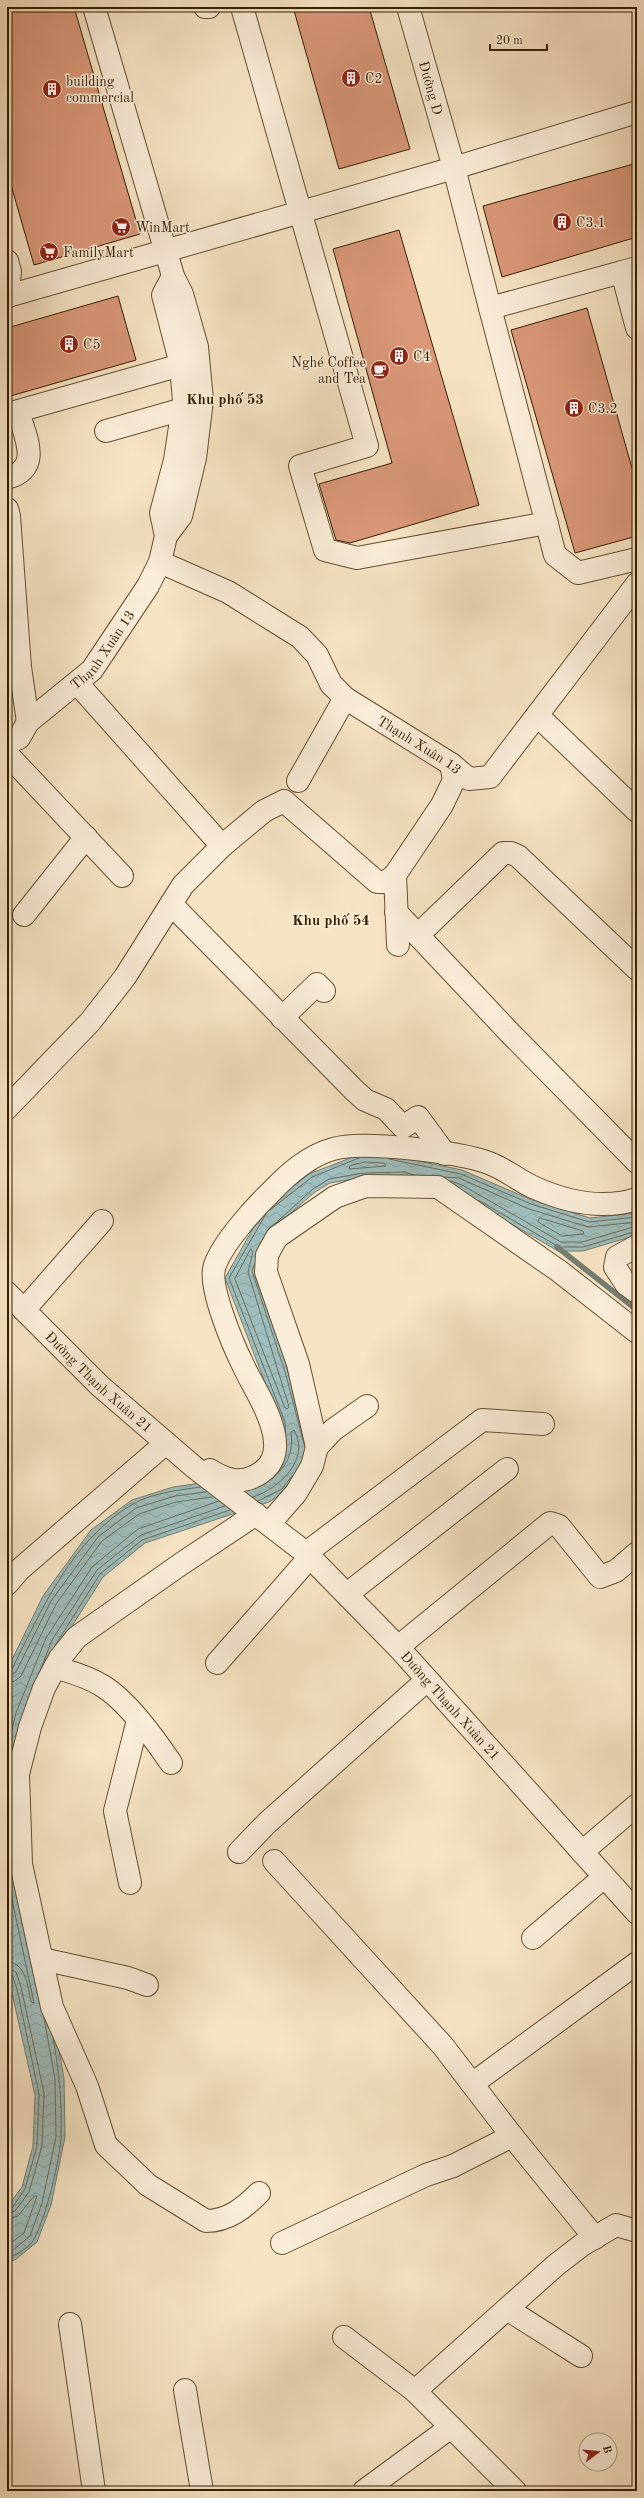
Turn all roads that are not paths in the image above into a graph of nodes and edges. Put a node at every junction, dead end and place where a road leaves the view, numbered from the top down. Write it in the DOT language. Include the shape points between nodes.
graph roads {
  1 [pos="94,7"];
  2 [pos="205,7"];
  3 [pos="209,7"];
  4 [pos="242,7"];
  5 [pos="408,7"];
  6 [pos="637,112"];
  7 [pos="454,168"];
  8 [pos="302,212"];
  9 [pos="165,250"];
  10 [pos="7,261"];
  11 [pos="629,270"];
  12 [pos="172,276"];
  13 [pos="8,297"];
  14 [pos="490,308"];
  15 [pos="637,328"];
  16 [pos="181,365"];
  17 [pos="183,409"];
  18 [pos="106,431"];
  19 [pos="7,478"];
  20 [pos="7,509"];
  21 [pos="547,523"];
  22 [pos="166,536"];
  23 [pos="637,559"];
  24 [pos="160,562"];
  25 [pos="637,584"];
  26 [pos="77,683"];
  27 [pos="345,698"];
  28 [pos="538,716"];
  29 [pos="28,722"];
  30 [pos="7,743"];
  31 [pos="7,754"];
  32 [pos="450,764"];
  33 [pos="298,781"];
  34 [pos="637,811"];
  35 [pos="86,837"];
  36 [pos="222,846"];
  37 [pos="395,875"];
  38 [pos="122,876"];
  39 [pos="171,904"];
  40 [pos="396,912"];
  41 [pos="24,915"];
  42 [pos="418,936"];
  43 [pos="398,945"];
  44 [pos="637,969"];
  45 [pos="324,991"];
  46 [pos="282,1018"];
  47 [pos="7,1108"];
  48 [pos="445,1154"];
  49 [pos="637,1162"];
  50 [pos="637,1199"];
  51 [pos="102,1221"];
  52 [pos="637,1246"];
  53 [pos="637,1292"];
  54 [pos="7,1293"];
  55 [pos="24,1310"];
  56 [pos="637,1332"];
  57 [pos="367,1406"];
  58 [pos="542,1424"];
  59 [pos="166,1444"];
  60 [pos="317,1447"];
  61 [pos="190,1464"];
  62 [pos="507,1468"];
  63 [pos="259,1516"];
  64 [pos="637,1553"];
  65 [pos="308,1555"];
  66 [pos="11,1570"];
  67 [pos="347,1594"];
  68 [pos="398,1647"];
  69 [pos="217,1663"];
  70 [pos="55,1667"];
  71 [pos="427,1680"];
  72 [pos="138,1720"];
  73 [pos="171,1763"];
  74 [pos="637,1805"];
  75 [pos="239,1852"];
  76 [pos="582,1852"];
  77 [pos="274,1861"];
  78 [pos="604,1876"];
  79 [pos="130,1883"];
  80 [pos="637,1913"];
  81 [pos="533,1938"];
  82 [pos="42,1959"];
  83 [pos="637,1962"];
  84 [pos="147,1985"];
  85 [pos="472,2084"];
  86 [pos="512,2136"];
  87 [pos="259,2193"];
  88 [pos="637,2231"];
  89 [pos="595,2238"];
  90 [pos="282,2243"];
  91 [pos="507,2309"];
  92 [pos="70,2324"];
  93 [pos="344,2337"];
  94 [pos="581,2356"];
  95 [pos="185,2390"];
  96 [pos="415,2391"];
  97 [pos="451,2427"];
  98 [pos="94,2491"];
  99 [pos="202,2491"];
  100 [pos="364,2491"];
  101 [pos="515,2491"];
  1 -- 9 [label="street"];
  2 -- 3 [label="street"];
  4 -- 8 [label="street"];
  5 -- 7 [label="street, Đường D"];
  6 -- 7 [label="street"];
  7 -- 8 [label="street"];
  7 -- 14 [label="street, Đường D"];
  8 -- 9 [label="street"];
  8 -- 21 [label="street" via="367,446 300,466 325,550 357,558"];
  9 -- 12 [label="street"];
  9 -- 13 [label="street"];
  10 -- 13 [label="street" via="10,272"];
  11 -- 14 [label="street"];
  11 -- 15 [label="street"];
  12 -- 16 [label="street" via="163,295"];
  12 -- 22 [label="street" via="182,294 198,347 202,400 195,458 181,516"];
  14 -- 21 [label="street, Đường D"];
  16 -- 17 [label="street"];
  16 -- 19 [label="street" via="18,411 29,449 29,463 20,474"];
  17 -- 18 [label="street"];
  17 -- 22 [label="street" via="175,460 161,513"];
  20 -- 29 [label="street" via="10,516 20,667"];
  21 -- 23 [label="street, Đường D" via="555,555 578,573"];
  22 -- 24 [label="street, Thạnh Xuân 13"];
  24 -- 26 [label="street, Thạnh Xuân 13" via="148,586 92,670"];
  24 -- 27 [label="street, Thạnh Xuân 13" via="228,592 300,637 317,655 331,684"];
  25 -- 28 [label="street, Thạnh Xuân 13"];
  26 -- 29 [label="street, Thạnh Xuân 13"];
  26 -- 36 [label="street"];
  27 -- 32 [label="street, Thạnh Xuân 13"];
  27 -- 33 [label="street"];
  28 -- 32 [label="street, Thạnh Xuân 13" via="490,777 469,779"];
  28 -- 34 [label="street"];
  29 -- 30 [label="street, Thạnh Xuân 13" via="19,738"];
  31 -- 35 [label="street"];
  32 -- 37 [label="street" via="454,780 442,805"];
  35 -- 38 [label="street"];
  35 -- 41 [label="street"];
  36 -- 37 [label="street" via="264,811 284,801 377,882 386,882"];
  36 -- 39 [label="street" via="183,885"];
  37 -- 40 [label="street"];
  39 -- 46 [label="street"];
  39 -- 47 [label="street" via="125,977 90,1022"];
  40 -- 42 [label="street"];
  40 -- 43 [label="street"];
  42 -- 44 [label="street" via="503,854 510,853 518,856"];
  42 -- 49 [label="street"];
  45 -- 46 [label="street" via="317,984"];
  46 -- 48 [label="street" via="365,1100 386,1109 403,1127 418,1117"];
  48 -- 50 [label="street" via="489,1163 534,1187 585,1204 623,1203"];
  48 -- 61 [label="street" via="378,1146 334,1148 292,1170 261,1201 234,1234 214,1265 213,1284 243,1366 272,1425 276,1449 266,1470 243,1481 225,1478 199,1463"];
  51 -- 55 [label="street"];
  52 -- 53 [label="street" via="617,1256 615,1267 626,1284"];
  54 -- 55 [label="street, Đường Thạnh Xuân 21"];
  55 -- 59 [label="street, Đường Thạnh Xuân 21" via="100,1386"];
  56 -- 60 [label="street" via="559,1271 438,1187 366,1186 335,1197 277,1237 267,1255 266,1272 298,1364"];
  57 -- 60 [label="street" via="333,1430"];
  58 -- 65 [label="street" via="482,1420"];
  59 -- 61 [label="street, Đường Thạnh Xuân 21"];
  59 -- 66 [label="street"];
  60 -- 63 [label="street" via="312,1466 296,1494"];
  61 -- 63 [label="street, Đường Thạnh Xuân 21"];
  62 -- 67 [label="street"];
  63 -- 65 [label="street, Đường Thạnh Xuân 21"];
  63 -- 70 [label="street" via="181,1564 77,1637"];
  64 -- 68 [label="street" via="616,1571 600,1577 559,1526 550,1523"];
  65 -- 67 [label="street, Đường Thạnh Xuân 21"];
  65 -- 69 [label="street"];
  67 -- 68 [label="street, Đường Thạnh Xuân 21"];
  68 -- 71 [label="street, Đường Thạnh Xuân 21"];
  70 -- 72 [label="street" via="101,1684"];
  70 -- 82 [label="street" via="44,1688 30,1727 18,1774 21,1864"];
  71 -- 75 [label="street" via="267,1823"];
  71 -- 76 [label="street, Đường Thạnh Xuân 21"];
  72 -- 73 [label="street"];
  72 -- 79 [label="street" via="115,1811"];
  74 -- 76 [label="street"];
  76 -- 78 [label="street, Đường Thạnh Xuân 21"];
  77 -- 85 [label="street" via="443,2046"];
  78 -- 80 [label="street, Đường Thạnh Xuân 21"];
  78 -- 81 [label="street"];
  82 -- 84 [label="street" via="128,1978"];
  82 -- 87 [label="street" via="52,2006 87,2086 106,2145 148,2185 206,2221 228,2217"];
  83 -- 85 [label="street"];
  85 -- 86 [label="street"];
  86 -- 89 [label="street"];
  86 -- 90 [label="street" via="453,2166 426,2175"];
  88 -- 89 [label="street" via="616,2225"];
  89 -- 91 [label="street" via="556,2265"];
  91 -- 94 [label="street"];
  91 -- 96 [label="street"];
  92 -- 98 [label="street"];
  93 -- 96 [label="street"];
  95 -- 99 [label="street"];
  96 -- 97 [label="street"];
  97 -- 100 [label="street"];
  97 -- 101 [label="street"];
}
